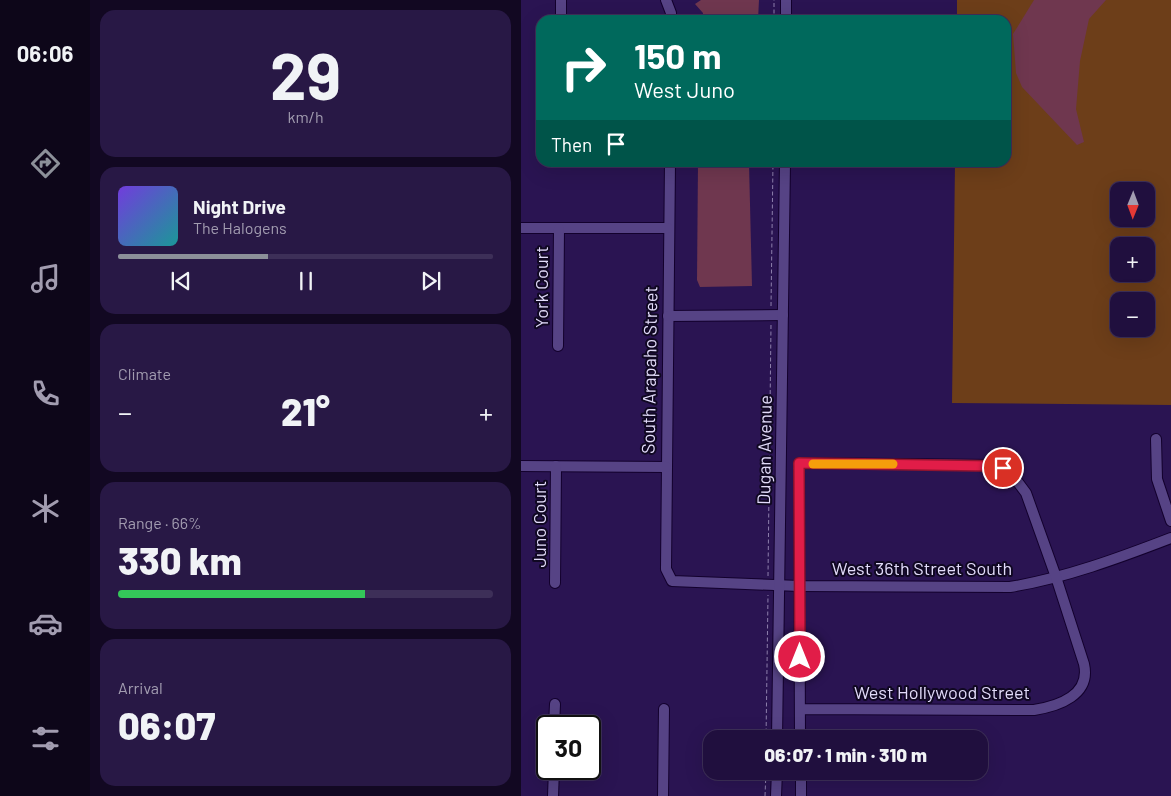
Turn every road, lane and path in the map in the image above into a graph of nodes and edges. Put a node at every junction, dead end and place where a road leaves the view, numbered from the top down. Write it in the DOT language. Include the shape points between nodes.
graph roads {
  1 [pos="561,0"];
  2 [pos="666,0"];
  3 [pos="774,0"];
  4 [pos="786,0"];
  5 [pos="561,15"];
  6 [pos="671,15"];
  7 [pos="774,15"];
  8 [pos="786,15"];
  9 [pos="670,167"];
  10 [pos="773,167"];
  11 [pos="785,167"];
  12 [pos="521,228"];
  13 [pos="559,228"];
  14 [pos="669,228"];
  15 [pos="668,316"];
  16 [pos="771,316"];
  17 [pos="783,316"];
  18 [pos="558,346"];
  19 [pos="1156,440"];
  20 [pos="521,466"];
  21 [pos="556,466"];
  22 [pos="665,467"];
  23 [pos="1171,521"];
  24 [pos="1171,538"];
  25 [pos="1056,577"];
  26 [pos="669,578"];
  27 [pos="555,583"];
  28 [pos="768,584"];
  29 [pos="780,584"];
  30 [pos="799,586"];
  31 [pos="555,704"];
  32 [pos="664,709"];
  33 [pos="800,709"];
  34 [pos="554,715"];
  35 [pos="766,730"];
  36 [pos="777,730"];
  37 [pos="800,730"];
  38 [pos="554,780"];
  39 [pos="766,780"];
  40 [pos="777,780"];
  41 [pos="801,780"];
  42 [pos="553,796"];
  43 [pos="663,796"];
  44 [pos="765,796"];
  45 [pos="776,796"];
  46 [pos="801,796"];
  1 -- 5 [label="street"];
  2 -- 6 [label="street"];
  3 -- 7 [label="path"];
  4 -- 8 [label="street"];
  9 -- 14 [label="street, South Arapaho Street"];
  10 -- 16 [label="path"];
  11 -- 17 [label="street, Dugan Avenue"];
  12 -- 13 [label="street"];
  13 -- 14 [label="street"];
  13 -- 18 [label="street, York Court"];
  14 -- 15 [label="street, South Arapaho Street"];
  15 -- 16 [label="street"];
  15 -- 22 [label="street, South Arapaho Street"];
  16 -- 17 [label="street"];
  16 -- 28 [label="path"];
  17 -- 29 [label="street, Dugan Avenue"];
  19 -- 23 [label="street" via="1157,479"];
  20 -- 21 [label="street"];
  21 -- 22 [label="street"];
  21 -- 27 [label="street, Juno Court"];
  22 -- 26 [label="street, South Arapaho Street" via="666,569"];
  24 -- 25 [label="street, West 36th Street South"];
  25 -- 30 [label="street, West 36th Street South" via="1032,584 995,588"];
  25 -- 30 [label="street, West Hollywood Street" via="1025,493 1016,478 1003,468 799,463"];
  25 -- 33 [label="street, West Hollywood Street" via="1085,670 1079,690 1066,701 1024,710"];
  26 -- 28 [label="street, West 36th Street South" via="678,583"];
  28 -- 29 [label="street, West 36th Street South"];
  28 -- 35 [label="path"];
  29 -- 30 [label="street, West 36th Street South"];
  29 -- 36 [label="street, Dugan Avenue"];
  30 -- 33 [label="street"];
  31 -- 34 [label="street"];
  32 -- 43 [label="street"];
  33 -- 37 [label="street"];
  38 -- 42 [label="street"];
  39 -- 44 [label="path"];
  40 -- 45 [label="street"];
  41 -- 46 [label="street"];
}
